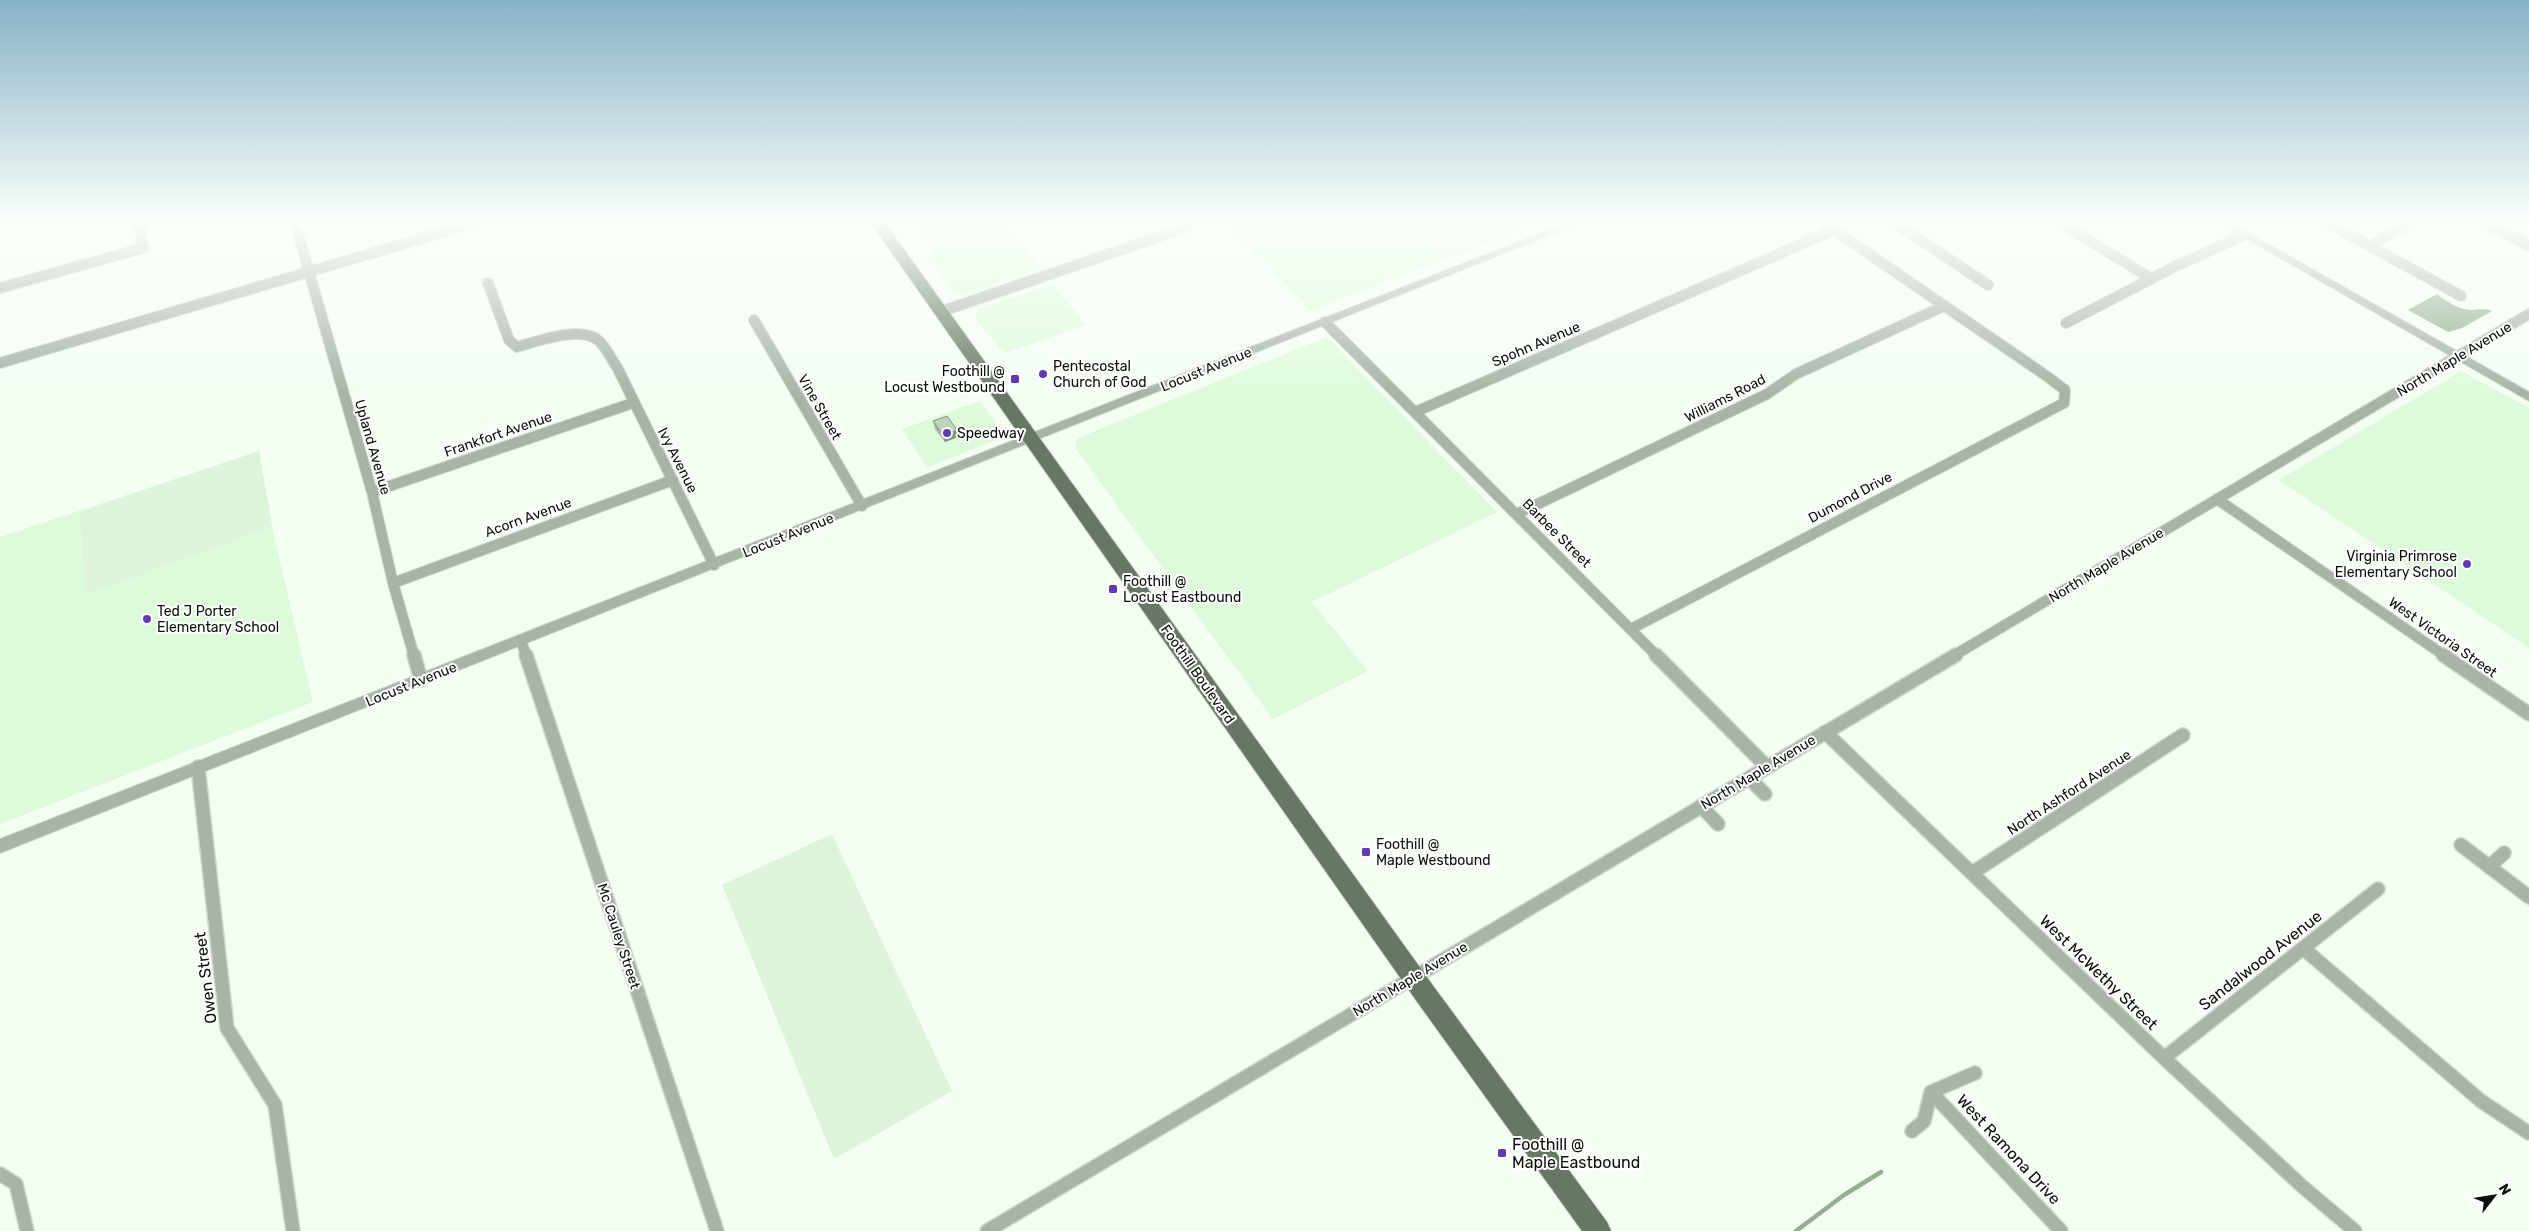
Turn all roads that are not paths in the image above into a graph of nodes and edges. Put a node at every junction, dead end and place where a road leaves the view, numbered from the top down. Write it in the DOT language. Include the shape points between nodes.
graph roads {
  1 [pos="27,280"];
  2 [pos="280,280"];
  3 [pos="311,280"];
  4 [pos="918,280"];
  5 [pos="1032,280"];
  6 [pos="1430,280"];
  7 [pos="1718,280"];
  8 [pos="1907,280"];
  9 [pos="1981,280"];
  10 [pos="2149,280"];
  11 [pos="2324,280"];
  12 [pos="2434,280"];
  13 [pos="488,282"];
  14 [pos="1988,285"];
  15 [pos="0,288"];
  16 [pos="2462,296"];
  17 [pos="1944,306"];
  18 [pos="940,312"];
  19 [pos="2529,315"];
  20 [pos="754,320"];
  21 [pos="1325,322"];
  22 [pos="2066,323"];
  23 [pos="2458,356"];
  24 [pos="0,363"];
  25 [pos="2529,397"];
  26 [pos="633,403"];
  27 [pos="1415,412"];
  28 [pos="1030,439"];
  29 [pos="673,480"];
  30 [pos="372,492"];
  31 [pos="2218,499"];
  32 [pos="862,506"];
  33 [pos="1517,514"];
  34 [pos="714,565"];
  35 [pos="393,583"];
  36 [pos="1631,629"];
  37 [pos="521,640"];
  38 [pos="421,680"];
  39 [pos="2529,714"];
  40 [pos="1825,732"];
  41 [pos="2182,736"];
  42 [pos="198,767"];
  43 [pos="1767,767"];
  44 [pos="1749,778"];
  45 [pos="1765,794"];
  46 [pos="1701,806"];
  47 [pos="1718,824"];
  48 [pos="2460,844"];
  49 [pos="0,846"];
  50 [pos="2504,853"];
  51 [pos="2489,866"];
  52 [pos="1972,873"];
  53 [pos="2378,889"];
  54 [pos="2529,897"];
  55 [pos="2304,949"];
  56 [pos="1414,977"];
  57 [pos="2164,1058"];
  58 [pos="1975,1073"];
  59 [pos="1932,1092"];
  60 [pos="1912,1131"];
  61 [pos="2529,1133"];
  62 [pos="0,1174"];
  63 [pos="27,1231"];
  64 [pos="293,1231"];
  65 [pos="716,1231"];
  66 [pos="987,1231"];
  67 [pos="1598,1231"];
  68 [pos="2061,1231"];
  69 [pos="2355,1231"];
  1 -- 15 [label="street"];
  2 -- 24 [label="street"];
  3 -- 30 [label="street, Upland Avenue"];
  4 -- 18 [label="main road, Foothill Boulevard"];
  5 -- 18 [label="street"];
  6 -- 21 [label="street, Locust Avenue"];
  7 -- 27 [label="street, Spohn Avenue"];
  8 -- 17 [label="street"];
  9 -- 14 [label="street"];
  10 -- 22 [label="street"];
  11 -- 23 [label="street"];
  12 -- 16 [label="street"];
  13 -- 26 [label="street, Ivy Avenue" via="509,340 517,347 584,334 598,340 617,367"];
  17 -- 33 [label="street, Williams Road" via="1796,374 1767,394"];
  17 -- 36 [label="street, Dumond Drive" via="2058,385 2067,395 2064,403"];
  18 -- 28 [label="main road, Foothill Boulevard"];
  19 -- 23 [label="street, North Maple Avenue"];
  20 -- 32 [label="street, Vine Street"];
  21 -- 27 [label="street, Barbee Street"];
  21 -- 28 [label="street, Locust Avenue"];
  23 -- 25 [label="street"];
  23 -- 31 [label="street, North Maple Avenue"];
  26 -- 29 [label="street, Ivy Avenue"];
  26 -- 30 [label="street, Frankfort Avenue"];
  27 -- 33 [label="street, Barbee Street"];
  28 -- 32 [label="street, Locust Avenue"];
  28 -- 56 [label="main road, Foothill Boulevard"];
  29 -- 34 [label="street, Ivy Avenue"];
  29 -- 35 [label="street, Acorn Avenue"];
  30 -- 35 [label="street, Upland Avenue"];
  31 -- 39 [label="street, West Victoria Street"];
  31 -- 40 [label="street, North Maple Avenue"];
  32 -- 34 [label="street, Locust Avenue"];
  33 -- 36 [label="street, Barbee Street"];
  34 -- 37 [label="street, Locust Avenue"];
  35 -- 38 [label="street, Upland Avenue"];
  36 -- 43 [label="street, Barbee Street"];
  37 -- 38 [label="street, Locust Avenue"];
  37 -- 65 [label="street, Mc Cauley Street"];
  38 -- 42 [label="street, Locust Avenue"];
  40 -- 43 [label="street, North Maple Avenue"];
  40 -- 52 [label="street, West McWethy Street"];
  41 -- 52 [label="street, North Ashford Avenue"];
  42 -- 49 [label="street, Locust Avenue"];
  42 -- 64 [label="street, Owen Street" via="228,1028 275,1106"];
  43 -- 44 [label="street, North Maple Avenue"];
  44 -- 45 [label="street"];
  44 -- 46 [label="street, North Maple Avenue"];
  46 -- 47 [label="street"];
  46 -- 56 [label="street, North Maple Avenue"];
  48 -- 51 [label="street"];
  50 -- 51 [label="street"];
  51 -- 54 [label="street"];
  52 -- 57 [label="street, West McWethy Street"];
  53 -- 55 [label="street, Sandalwood Avenue"];
  55 -- 57 [label="street, Sandalwood Avenue"];
  55 -- 61 [label="street" via="2481,1101"];
  56 -- 66 [label="street, North Maple Avenue"];
  56 -- 67 [label="main road"];
  57 -- 69 [label="street, West McWethy Street"];
  58 -- 59 [label="street"];
  59 -- 60 [label="street" via="1924,1121"];
  59 -- 68 [label="street, West Ramona Drive"];
  62 -- 63 [label="street" via="16,1184"];
}
